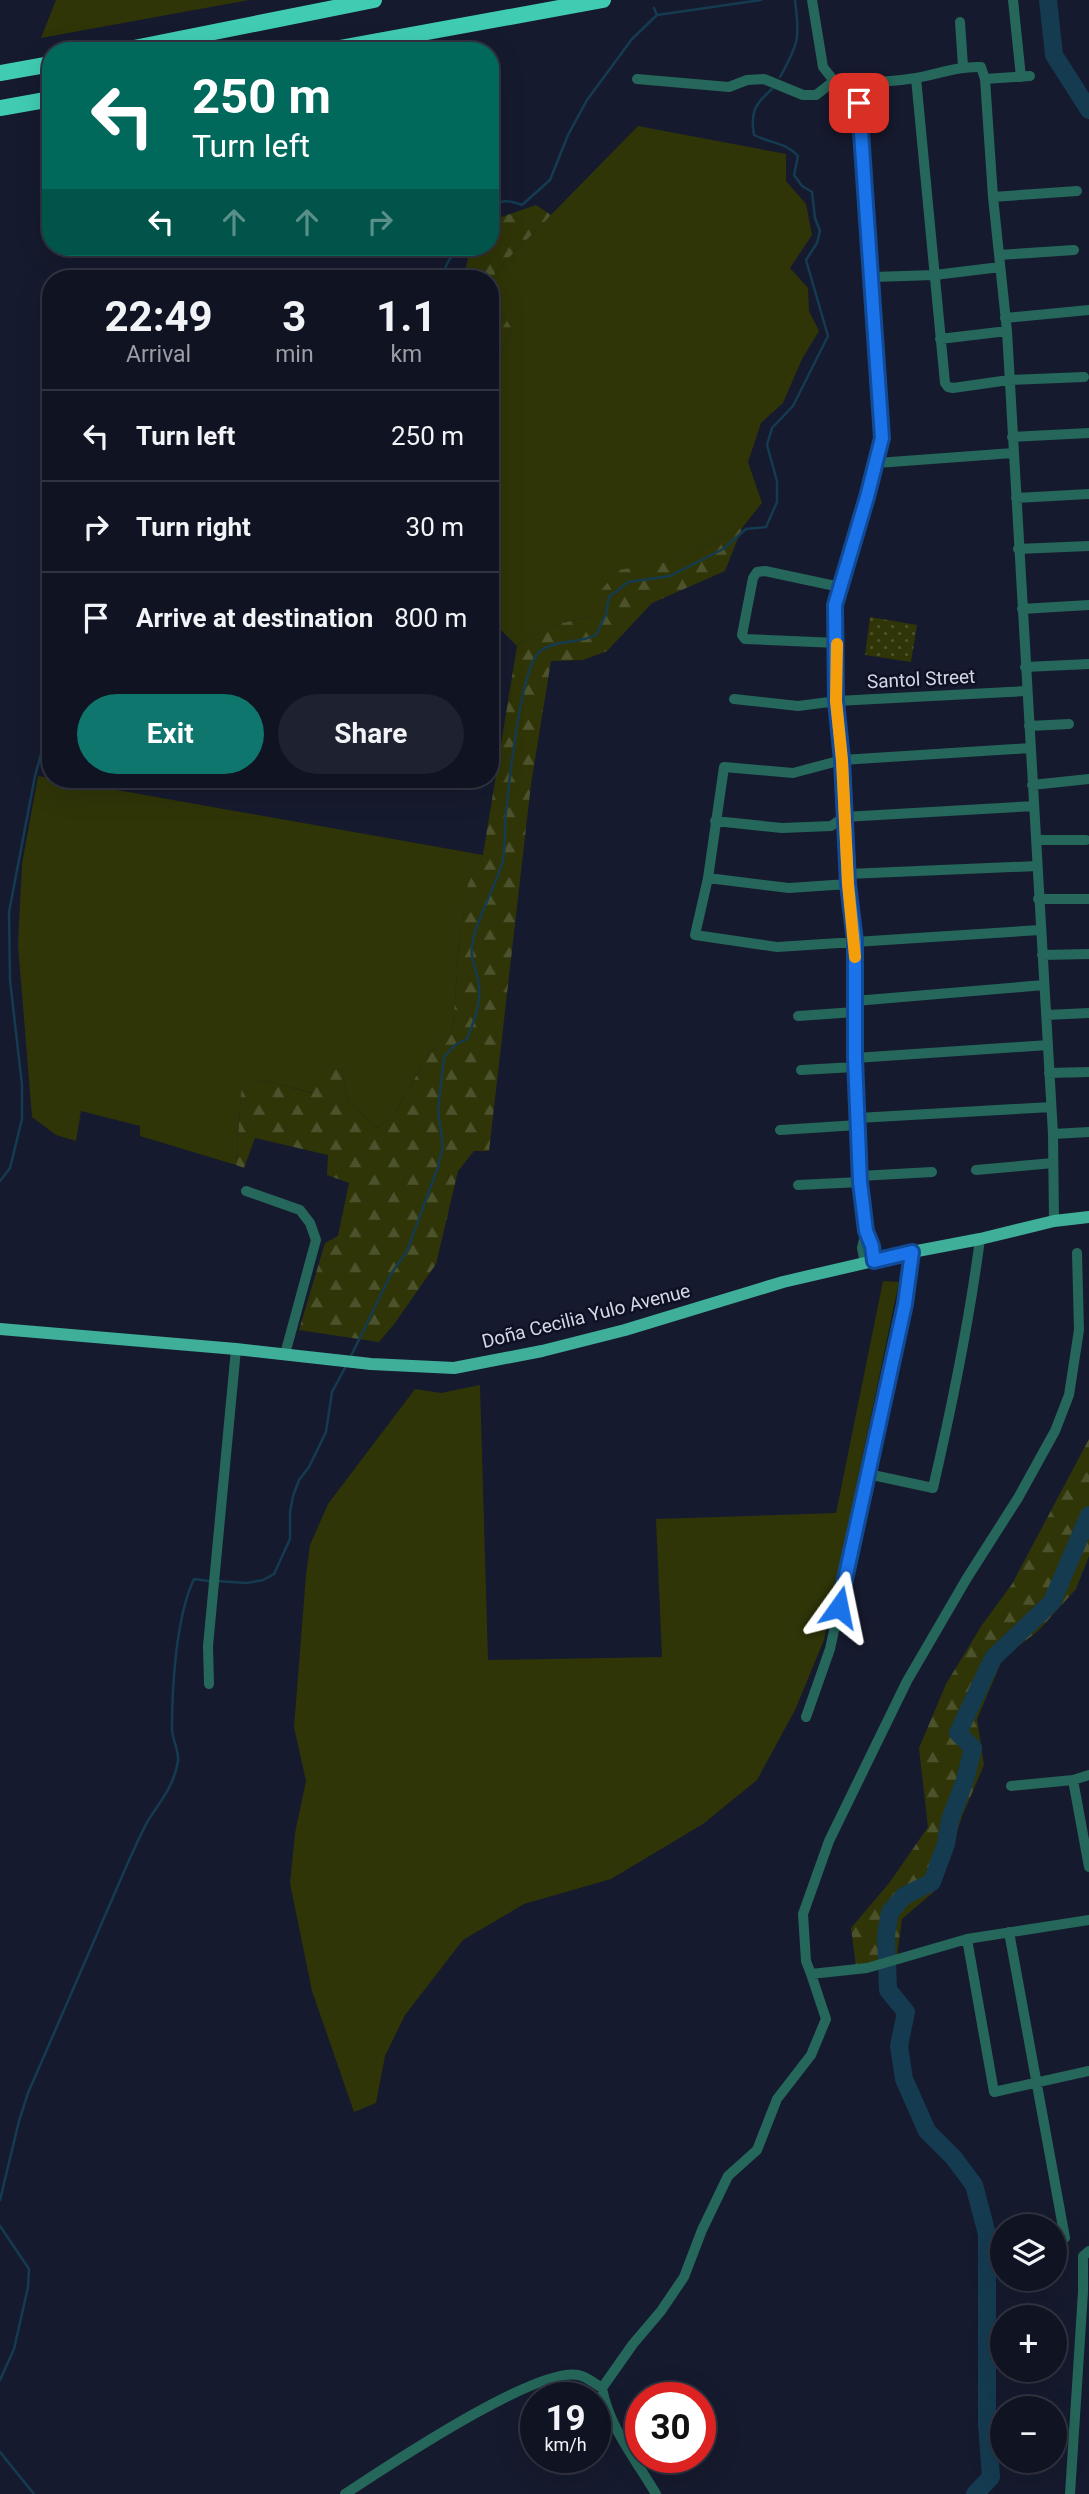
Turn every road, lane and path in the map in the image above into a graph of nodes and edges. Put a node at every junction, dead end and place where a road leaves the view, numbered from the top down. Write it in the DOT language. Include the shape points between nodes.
graph roads {
  1 [pos="374,0"];
  2 [pos="603,0"];
  3 [pos="812,0"];
  4 [pos="1013,0"];
  5 [pos="960,22"];
  6 [pos="164,42"];
  7 [pos="372,42"];
  8 [pos="42,66"];
  9 [pos="963,66"];
  10 [pos="0,73"];
  11 [pos="916,78"];
  12 [pos="636,79"];
  13 [pos="985,79"];
  14 [pos="834,80"];
  15 [pos="858,84"];
  16 [pos="42,100"];
  17 [pos="0,107"];
  18 [pos="1077,191"];
  19 [pos="993,197"];
  20 [pos="1074,250"];
  21 [pos="999,255"];
  22 [pos="1000,267"];
  23 [pos="935,275"];
  24 [pos="872,277"];
  25 [pos="1089,310"];
  26 [pos="1005,318"];
  27 [pos="1007,331"];
  28 [pos="940,339"];
  29 [pos="1083,377"];
  30 [pos="1009,380"];
  31 [pos="1089,433"];
  32 [pos="1012,437"];
  33 [pos="1013,453"];
  34 [pos="877,463"];
  35 [pos="1089,494"];
  36 [pos="1016,498"];
  37 [pos="1089,546"];
  38 [pos="1018,548"];
  39 [pos="840,587"];
  40 [pos="1089,605"];
  41 [pos="1022,609"];
  42 [pos="837,643"];
  43 [pos="1089,664"];
  44 [pos="1026,667"];
  45 [pos="1027,691"];
  46 [pos="734,699"];
  47 [pos="836,701"];
  48 [pos="1069,724"];
  49 [pos="1029,726"];
  50 [pos="1030,748"];
  51 [pos="842,760"];
  52 [pos="1089,779"];
  53 [pos="1032,785"];
  54 [pos="1034,806"];
  55 [pos="844,817"];
  56 [pos="715,821"];
  57 [pos="1035,840"];
  58 [pos="1086,840"];
  59 [pos="1037,866"];
  60 [pos="708,878"];
  61 [pos="847,879"];
  62 [pos="1038,899"];
  63 [pos="1089,899"];
  64 [pos="1040,930"];
  65 [pos="855,941"];
  66 [pos="1089,954"];
  67 [pos="1042,955"];
  68 [pos="1044,985"];
  69 [pos="855,1007"];
  70 [pos="1089,1013"];
  71 [pos="1046,1015"];
  72 [pos="798,1016"];
  73 [pos="1048,1045"];
  74 [pos="855,1063"];
  75 [pos="801,1070"];
  76 [pos="1089,1072"];
  77 [pos="1049,1073"];
  78 [pos="1051,1108"];
  79 [pos="858,1122"];
  80 [pos="780,1130"];
  81 [pos="1089,1132"];
  82 [pos="1053,1134"];
  83 [pos="1053,1163"];
  84 [pos="976,1171"];
  85 [pos="932,1172"];
  86 [pos="860,1179"];
  87 [pos="798,1185"];
  88 [pos="246,1191"];
  89 [pos="1089,1217"];
  90 [pos="1054,1221"];
  91 [pos="981,1239"];
  92 [pos="912,1252"];
  93 [pos="1077,1253"];
  94 [pos="869,1262"];
  95 [pos="0,1329"];
  96 [pos="236,1349"];
  97 [pos="285,1354"];
  98 [pos="868,1474"];
  99 [pos="209,1684"];
  100 [pos="806,1717"];
  101 [pos="1089,1775"];
  102 [pos="1073,1780"];
  103 [pos="1012,1786"];
  104 [pos="1089,1867"];
  105 [pos="1089,1920"];
  106 [pos="1009,1932"];
  107 [pos="967,1939"];
  108 [pos="811,1974"];
  109 [pos="1089,2071"];
  110 [pos="1037,2082"];
  111 [pos="1061,2214"];
  112 [pos="1089,2251"];
  113 [pos="536,2382"];
  114 [pos="591,2382"];
  115 [pos="606,2382"];
  116 [pos="520,2390"];
  117 [pos="611,2418"];
  118 [pos="345,2494"];
  119 [pos="656,2494"];
  120 [pos="1070,2494"];
  1 -- 6 [label="highway"];
  2 -- 7 [label="highway"];
  3 -- 14 [label="street" via="823,66"];
  4 -- 13 [label="street" via="1026,77"];
  5 -- 9 [label="street"];
  8 -- 10 [label="highway"];
  9 -- 11 [label="street"];
  9 -- 13 [label="street" via="981,67"];
  11 -- 15 [label="street"];
  11 -- 23 [label="street"];
  12 -- 14 [label="street" via="729,87 764,79 803,95 816,95"];
  13 -- 19 [label="street"];
  14 -- 15 [label="street"];
  15 -- 24 [label="street"];
  16 -- 17 [label="highway"];
  18 -- 19 [label="street"];
  19 -- 21 [label="street"];
  20 -- 21 [label="street"];
  21 -- 22 [label="street"];
  22 -- 23 [label="street"];
  22 -- 26 [label="street"];
  23 -- 24 [label="street"];
  23 -- 28 [label="street"];
  24 -- 34 [label="street" via="882,438"];
  25 -- 26 [label="street"];
  26 -- 27 [label="street"];
  27 -- 28 [label="street"];
  27 -- 30 [label="street"];
  28 -- 30 [label="street" via="948,387"];
  29 -- 30 [label="street"];
  30 -- 32 [label="street"];
  31 -- 32 [label="street"];
  32 -- 33 [label="street"];
  33 -- 34 [label="street"];
  33 -- 36 [label="street"];
  34 -- 39 [label="street"];
  35 -- 36 [label="street"];
  36 -- 38 [label="street"];
  37 -- 38 [label="street"];
  38 -- 41 [label="street"];
  39 -- 42 [label="street" via="835,605"];
  39 -- 42 [label="street" via="757,572 742,635 745,639"];
  40 -- 41 [label="street"];
  41 -- 44 [label="street"];
  42 -- 47 [label="street"];
  43 -- 44 [label="street"];
  44 -- 45 [label="street"];
  45 -- 47 [label="street, Santol Street"];
  45 -- 49 [label="street"];
  46 -- 47 [label="street, Santol Street" via="798,706"];
  47 -- 51 [label="street"];
  48 -- 49 [label="street"];
  49 -- 50 [label="street"];
  50 -- 51 [label="street"];
  50 -- 53 [label="street"];
  51 -- 55 [label="street"];
  51 -- 56 [label="street" via="793,772 724,767"];
  52 -- 53 [label="street"];
  53 -- 54 [label="street"];
  54 -- 55 [label="street"];
  54 -- 57 [label="street"];
  55 -- 56 [label="street" via="831,826 782,828"];
  55 -- 61 [label="street"];
  56 -- 60 [label="street"];
  57 -- 58 [label="street"];
  57 -- 59 [label="street"];
  59 -- 61 [label="street"];
  59 -- 62 [label="street"];
  60 -- 61 [label="street" via="789,888"];
  60 -- 65 [label="street" via="695,935 776,947"];
  61 -- 65 [label="street"];
  62 -- 63 [label="street"];
  62 -- 64 [label="street"];
  64 -- 65 [label="street"];
  64 -- 67 [label="street"];
  65 -- 69 [label="street"];
  66 -- 67 [label="street"];
  67 -- 68 [label="street"];
  68 -- 69 [label="street"];
  68 -- 71 [label="street"];
  69 -- 72 [label="street"];
  69 -- 74 [label="street"];
  70 -- 71 [label="street"];
  71 -- 73 [label="street"];
  73 -- 74 [label="street"];
  73 -- 77 [label="street"];
  74 -- 75 [label="street"];
  74 -- 79 [label="street"];
  76 -- 77 [label="street"];
  77 -- 78 [label="street"];
  78 -- 79 [label="street"];
  78 -- 82 [label="street"];
  79 -- 80 [label="street"];
  79 -- 86 [label="street"];
  81 -- 82 [label="street"];
  82 -- 83 [label="street"];
  83 -- 84 [label="street"];
  83 -- 90 [label="street"];
  85 -- 86 [label="street"];
  86 -- 87 [label="street"];
  86 -- 94 [label="street" via="866,1231 862,1248"];
  88 -- 97 [label="street" via="300,1210 316,1240"];
  89 -- 90 [label="main road, Doña Cecilia Yulo Avenue"];
  90 -- 91 [label="main road, Doña Cecilia Yulo Avenue"];
  91 -- 92 [label="main road, Doña Cecilia Yulo Avenue"];
  91 -- 98 [label="street" via="970,1315 933,1488"];
  92 -- 94 [label="main road, Doña Cecilia Yulo Avenue"];
  92 -- 98 [label="street"];
  93 -- 108 [label="street" via="1079,1330 1069,1395 1018,1498 906,1681 829,1841 803,1914"];
  94 -- 97 [label="main road, Doña Cecilia Yulo Avenue" via="783,1282 625,1330 454,1368"];
  95 -- 96 [label="main road, Doña Cecilia Yulo Avenue"];
  96 -- 97 [label="main road, Doña Cecilia Yulo Avenue"];
  96 -- 99 [label="street" via="208,1646"];
  98 -- 100 [label="street" via="830,1649"];
  101 -- 102 [label="street"];
  102 -- 103 [label="street"];
  102 -- 104 [label="street"];
  105 -- 106 [label="street"];
  106 -- 107 [label="street"];
  106 -- 110 [label="street"];
  107 -- 108 [label="street" via="896,1962"];
  107 -- 110 [label="street" via="994,2092"];
  108 -- 115 [label="street" via="826,2019 811,2055 777,2099 757,2150 728,2176 684,2277"];
  109 -- 110 [label="street"];
  110 -- 111 [label="street"];
  112 -- 120 [label="street" via="1083,2256"];
  113 -- 114 [label="street" via="579,2375"];
  116 -- 118 [label="street"];
  117 -- 119 [label="street"];
}
